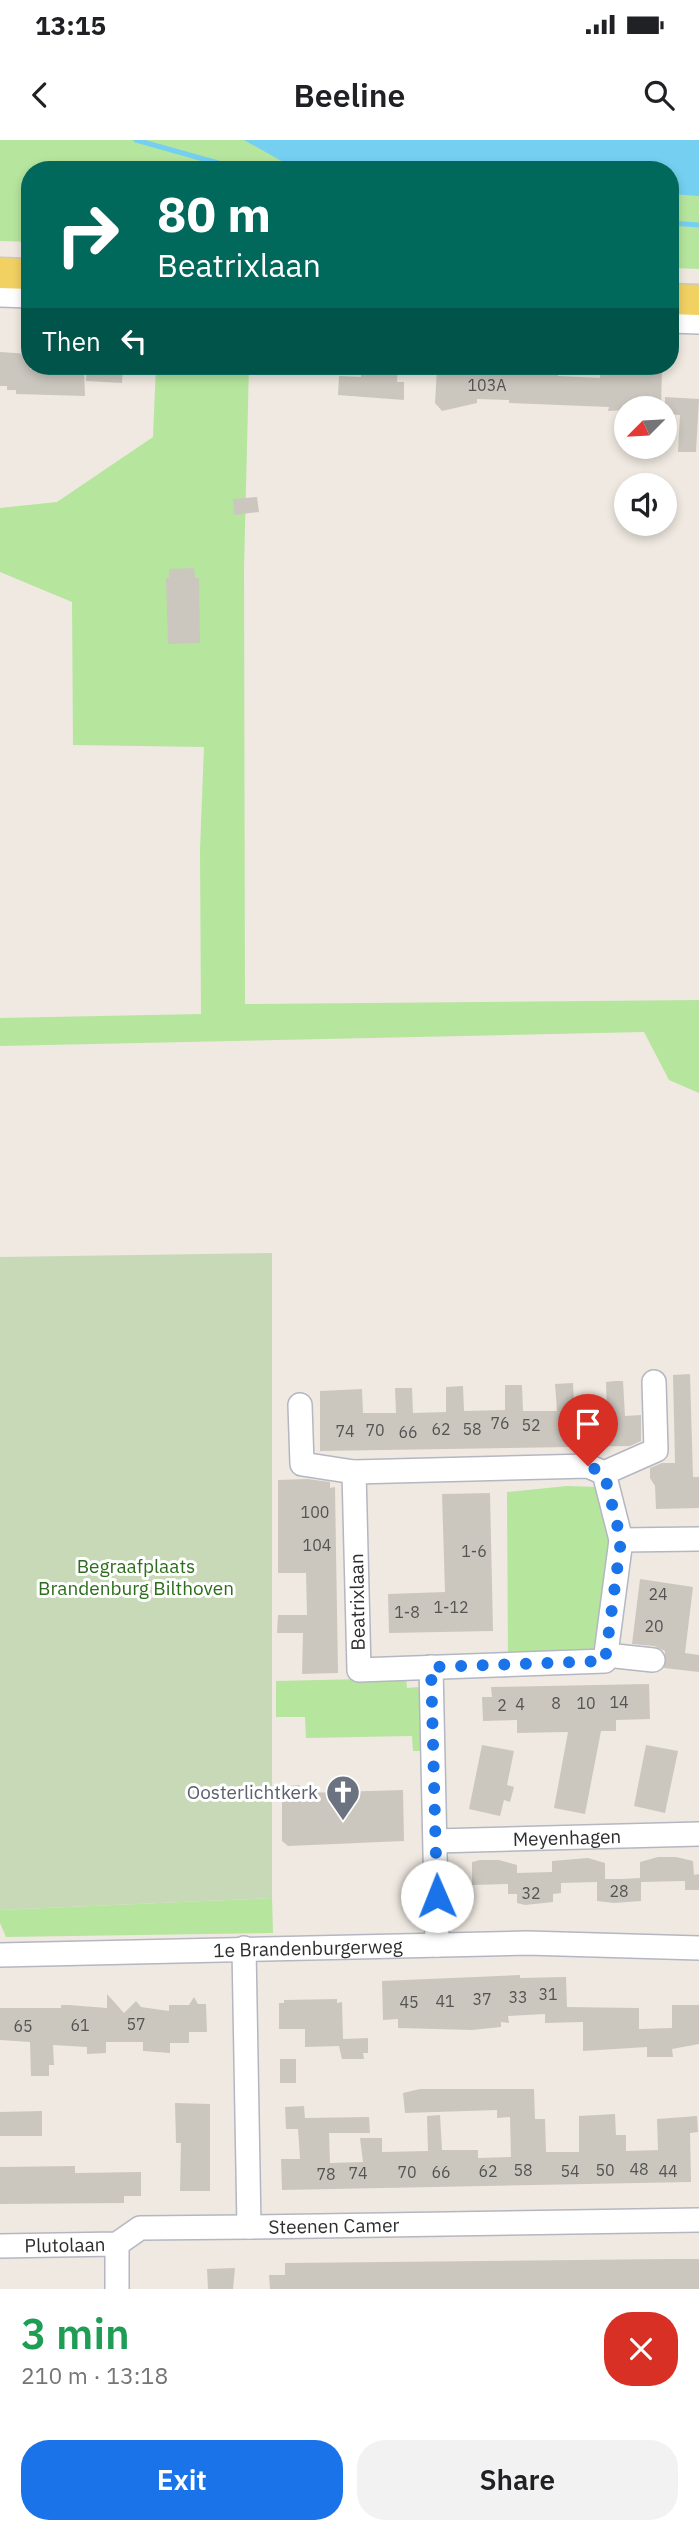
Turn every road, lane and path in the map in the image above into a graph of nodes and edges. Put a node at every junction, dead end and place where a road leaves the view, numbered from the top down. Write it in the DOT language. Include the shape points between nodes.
graph roads {
  1 [pos="0,273"];
  2 [pos="21,274"];
  3 [pos="0,295"];
  4 [pos="21,296"];
  5 [pos="679,299"];
  6 [pos="699,300"];
  7 [pos="679,321"];
  8 [pos="699,322"];
  9 [pos="654,1382"];
  10 [pos="300,1405"];
  11 [pos="354,1472"];
  12 [pos="604,1473"];
  13 [pos="699,1539"];
  14 [pos="621,1540"];
  15 [pos="606,1655"];
  16 [pos="653,1660"];
  17 [pos="431,1667"];
  18 [pos="699,1834"];
  19 [pos="436,1841"];
  20 [pos="437,1945"];
  21 [pos="244,1948"];
  22 [pos="699,1948"];
  23 [pos="0,1955"];
  24 [pos="699,2220"];
  25 [pos="249,2227"];
  26 [pos="117,2244"];
  27 [pos="0,2246"];
  28 [pos="117,2289"];
  1 -- 2 [label="main road"];
  3 -- 4 [label="street"];
  5 -- 6 [label="main road"];
  7 -- 8 [label="street"];
  9 -- 12 [label="street" via="656,1450"];
  10 -- 11 [label="street" via="302,1464"];
  11 -- 12 [label="street" via="588,1466"];
  11 -- 17 [label="street, Beatrixlaan" via="359,1670"];
  12 -- 14 [label="street"];
  13 -- 14 [label="street"];
  14 -- 15 [label="street"];
  15 -- 16 [label="street"];
  15 -- 17 [label="street, Beatrixlaan" via="605,1661"];
  17 -- 19 [label="street"];
  18 -- 19 [label="street, Meyenhagen"];
  19 -- 20 [label="street"];
  20 -- 21 [label="street, 1e Brandenburgerweg"];
  20 -- 22 [label="street, 1e Brandenburgerweg" via="527,1942"];
  21 -- 23 [label="street, 1e Brandenburgerweg"];
  21 -- 25 [label="street, Steenen Camer"];
  24 -- 25 [label="street, Steenen Camer"];
  25 -- 26 [label="street, Plutolaan" via="141,2228"];
  26 -- 27 [label="street, Plutolaan"];
  26 -- 28 [label="street"];
}
